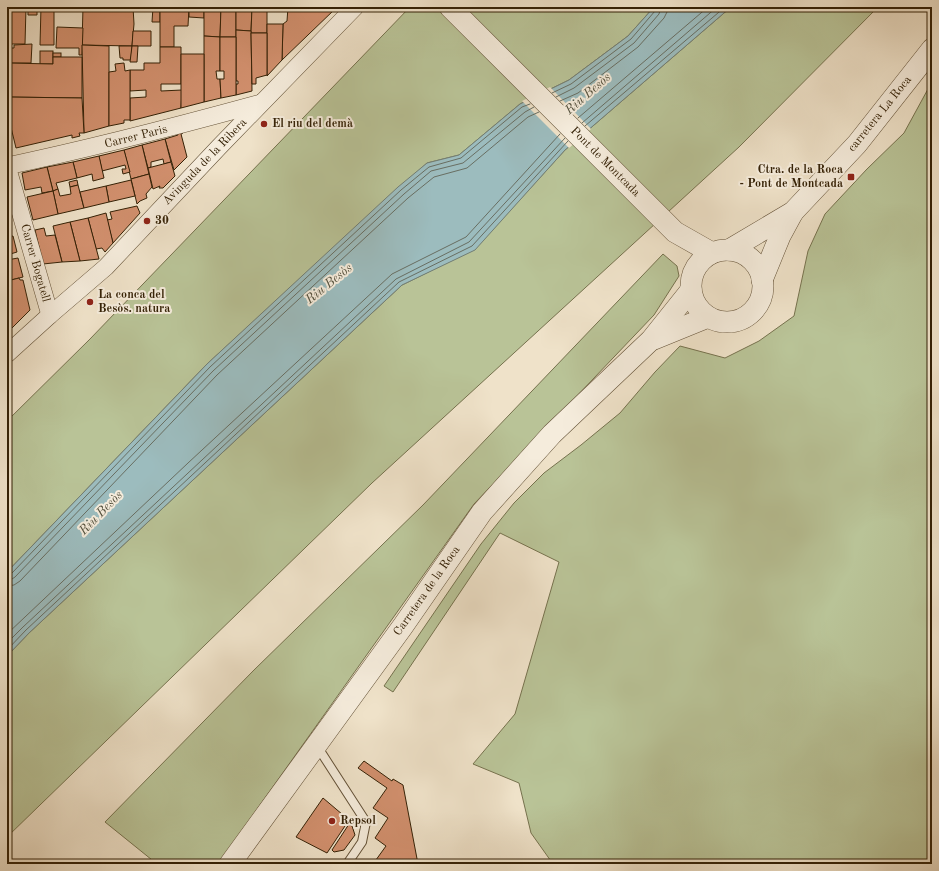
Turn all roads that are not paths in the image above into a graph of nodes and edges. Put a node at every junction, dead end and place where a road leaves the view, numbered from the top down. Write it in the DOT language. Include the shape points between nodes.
graph roads {
  1 [pos="450,7"];
  2 [pos="351,10"];
  3 [pos="932,49"];
  4 [pos="263,102"];
  5 [pos="7,166"];
  6 [pos="793,212"];
  7 [pos="675,232"];
  8 [pos="720,252"];
  9 [pos="762,280"];
  10 [pos="692,281"];
  11 [pos="50,315"];
  12 [pos="708,317"];
  13 [pos="651,340"];
  14 [pos="7,354"];
  15 [pos="317,746"];
  16 [pos="230,864"];
  17 [pos="347,864"];
  1 -- 7 [label="street, Pont de Montcada"];
  2 -- 4 [label="street, Avinguda de la Ribera"];
  3 -- 6 [label="street, carretera La Roca" via="857,144"];
  4 -- 5 [label="street, Carrer Paris" via="179,126"];
  4 -- 11 [label="street, Avinguda de la Ribera" via="106,267"];
  5 -- 11 [label="street, Carrer Bogatell"];
  6 -- 8 [label="street, carretera La Roca"];
  6 -- 9 [label="street, carretera La Roca"];
  7 -- 8 [label="street"];
  7 -- 10 [label="street"];
  8 -- 9 [label="street" via="742,254 752,260"];
  8 -- 10 [label="street" via="705,257 699,263"];
  9 -- 12 [label="street" via="760,300 747,316 728,322"];
  10 -- 12 [label="street" via="692,296"];
  10 -- 13 [label="street, Carretera de la Roca"];
  11 -- 14 [label="street, Avinguda de la Ribera"];
  12 -- 13 [label="street, Carretera de la Roca"];
  13 -- 15 [label="street, Carretera de la Roca" via="552,434 482,512"];
  15 -- 16 [label="street, Carretera de la Roca"];
  15 -- 17 [label="lane" via="366,822 362,842"];
}
